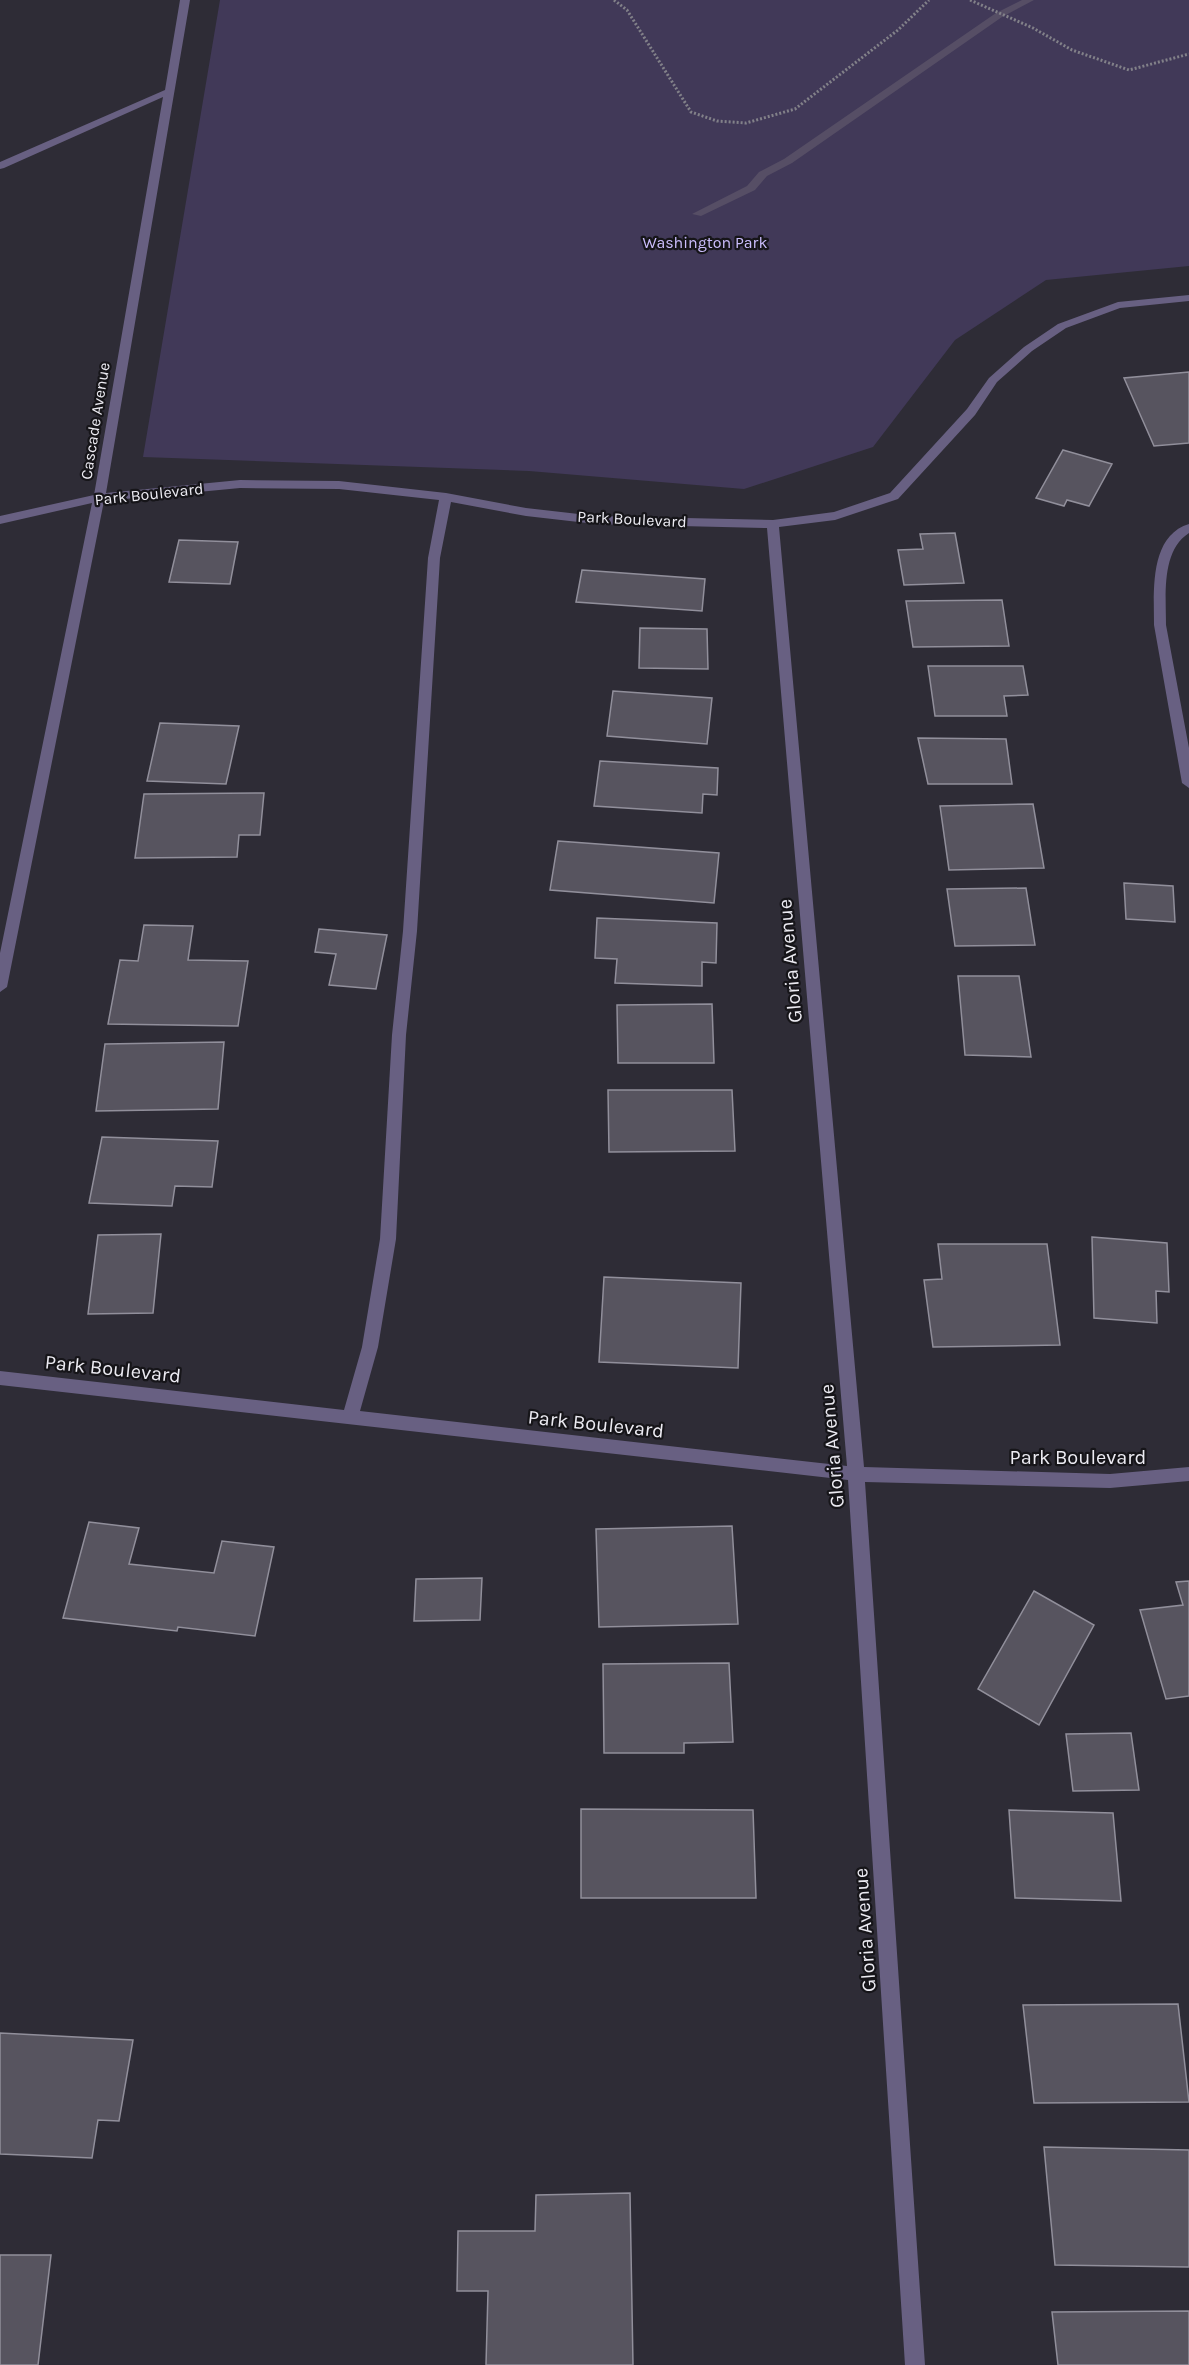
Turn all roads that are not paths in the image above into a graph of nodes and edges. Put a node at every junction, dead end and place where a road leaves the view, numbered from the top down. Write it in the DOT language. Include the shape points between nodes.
graph roads {
  1 [pos="185,0"];
  2 [pos="167,92"];
  3 [pos="0,166"];
  4 [pos="1189,298"];
  5 [pos="446,497"];
  6 [pos="99,498"];
  7 [pos="0,520"];
  8 [pos="773,524"];
  9 [pos="1189,528"];
  10 [pos="1189,783"];
  11 [pos="0,987"];
  12 [pos="0,1378"];
  13 [pos="350,1417"];
  14 [pos="856,1474"];
  15 [pos="1189,1474"];
  16 [pos="915,2365"];
  1 -- 2 [label="street, Cascade Avenue"];
  2 -- 3 [label="street"];
  2 -- 6 [label="street, Cascade Avenue"];
  4 -- 8 [label="street, Park Boulevard" via="1118,305 1062,326 993,380 971,412 894,496 835,516"];
  5 -- 6 [label="street, Park Boulevard" via="339,485 240,484"];
  5 -- 8 [label="street, Park Boulevard" via="596,520"];
  5 -- 13 [label="street" via="434,558 388,1239 370,1347"];
  6 -- 7 [label="street, Park Boulevard"];
  6 -- 11 [label="street, Cascade Avenue"];
  8 -- 14 [label="street, Gloria Avenue"];
  9 -- 10 [label="street" via="1171,543 1166,554 1160,625"];
  12 -- 13 [label="street, Park Boulevard"];
  13 -- 14 [label="street, Park Boulevard"];
  14 -- 15 [label="street, Park Boulevard" via="1110,1481"];
  14 -- 16 [label="street, Gloria Avenue"];
}
